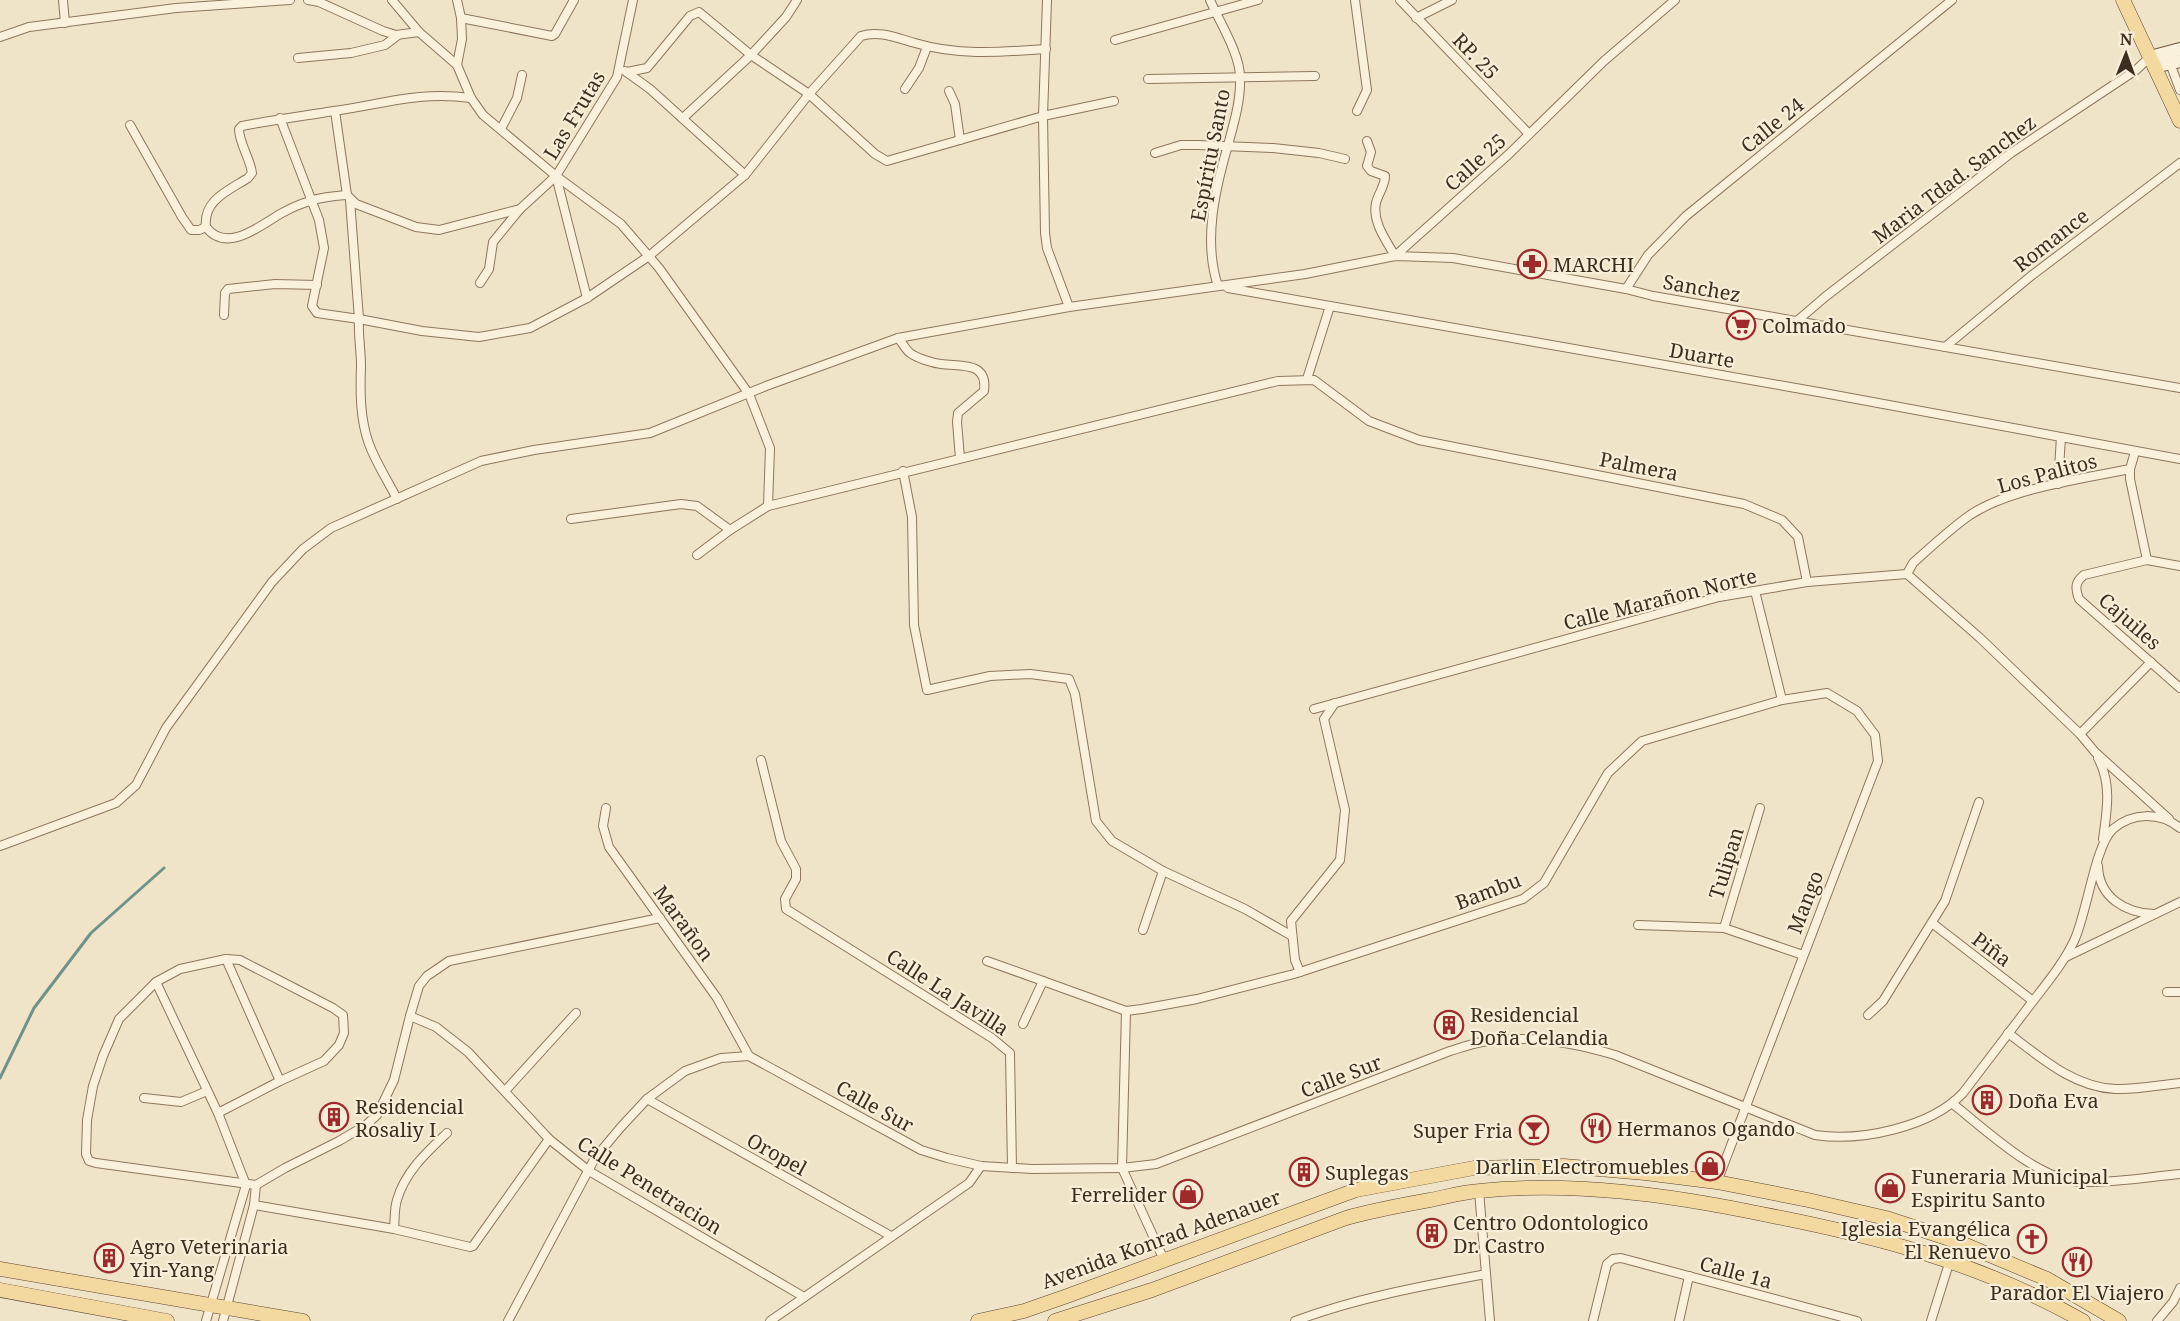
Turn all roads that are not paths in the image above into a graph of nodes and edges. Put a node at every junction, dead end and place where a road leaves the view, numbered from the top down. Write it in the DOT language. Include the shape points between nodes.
graph roads {
  1 [pos="63,0"];
  2 [pos="290,0"];
  3 [pos="311,0"];
  4 [pos="392,0"];
  5 [pos="457,0"];
  6 [pos="574,0"];
  7 [pos="633,0"];
  8 [pos="797,0"];
  9 [pos="1047,0"];
  10 [pos="1210,0"];
  11 [pos="1258,0"];
  12 [pos="1355,0"];
  13 [pos="1400,0"];
  14 [pos="1452,0"];
  15 [pos="1675,0"];
  16 [pos="1952,0"];
  17 [pos="2123,0"];
  18 [pos="237,2"];
  19 [pos="1215,11"];
  20 [pos="461,18"];
  21 [pos="1416,18"];
  22 [pos="65,23"];
  23 [pos="419,32"];
  24 [pos="398,35"];
  25 [pos="0,37"];
  26 [pos="1115,40"];
  27 [pos="927,47"];
  28 [pos="1046,49"];
  29 [pos="751,56"];
  30 [pos="2176,56"];
  31 [pos="298,58"];
  32 [pos="2152,62"];
  33 [pos="457,65"];
  34 [pos="624,70"];
  35 [pos="522,75"];
  36 [pos="1315,76"];
  37 [pos="1240,77"];
  38 [pos="1148,79"];
  39 [pos="905,89"];
  40 [pos="2180,90"];
  41 [pos="949,91"];
  42 [pos="809,94"];
  43 [pos="471,98"];
  44 [pos="1114,100"];
  45 [pos="335,111"];
  46 [pos="1357,111"];
  47 [pos="1043,116"];
  48 [pos="280,118"];
  49 [pos="683,118"];
  50 [pos="2180,121"];
  51 [pos="130,124"];
  52 [pos="501,129"];
  53 [pos="1529,134"];
  54 [pos="960,140"];
  55 [pos="1367,141"];
  56 [pos="1227,146"];
  57 [pos="1155,153"];
  58 [pos="1345,159"];
  59 [pos="2180,163"];
  60 [pos="745,175"];
  61 [pos="556,176"];
  62 [pos="349,197"];
  63 [pos="312,200"];
  64 [pos="520,209"];
  65 [pos="206,227"];
  66 [pos="649,256"];
  67 [pos="1395,256"];
  68 [pos="480,283"];
  69 [pos="317,285"];
  70 [pos="1218,286"];
  71 [pos="1626,289"];
  72 [pos="587,298"];
  73 [pos="1330,306"];
  74 [pos="1069,308"];
  75 [pos="224,315"];
  76 [pos="359,319"];
  77 [pos="1797,321"];
  78 [pos="898,338"];
  79 [pos="1945,347"];
  80 [pos="1307,379"];
  81 [pos="2180,388"];
  82 [pos="749,394"];
  83 [pos="2061,437"];
  84 [pos="2135,452"];
  85 [pos="960,458"];
  86 [pos="2180,459"];
  87 [pos="2130,469"];
  88 [pos="903,471"];
  89 [pos="2058,484"];
  90 [pos="397,499"];
  91 [pos="768,506"];
  92 [pos="571,519"];
  93 [pos="730,530"];
  94 [pos="698,555"];
  95 [pos="2147,561"];
  96 [pos="2180,566"];
  97 [pos="1907,574"];
  98 [pos="1807,582"];
  99 [pos="1755,591"];
  100 [pos="2151,662"];
  101 [pos="2180,688"];
  102 [pos="1782,700"];
  103 [pos="1336,703"];
  104 [pos="1314,709"];
  105 [pos="1857,711"];
  106 [pos="2080,734"];
  107 [pos="2095,752"];
  108 [pos="761,760"];
  109 [pos="1979,802"];
  110 [pos="606,808"];
  111 [pos="1760,808"];
  112 [pos="2170,821"];
  113 [pos="2180,828"];
  114 [pos="2103,843"];
  115 [pos="0,846"];
  116 [pos="2098,860"];
  117 [pos="1163,871"];
  118 [pos="2180,902"];
  119 [pos="2156,914"];
  120 [pos="660,918"];
  121 [pos="1932,923"];
  122 [pos="1638,925"];
  123 [pos="1724,928"];
  124 [pos="1143,930"];
  125 [pos="1293,936"];
  126 [pos="1803,955"];
  127 [pos="2066,958"];
  128 [pos="226,959"];
  129 [pos="987,961"];
  130 [pos="1300,972"];
  131 [pos="1043,981"];
  132 [pos="156,982"];
  133 [pos="2167,992"];
  134 [pos="2180,992"];
  135 [pos="2033,1001"];
  136 [pos="1126,1011"];
  137 [pos="576,1013"];
  138 [pos="410,1016"];
  139 [pos="1868,1016"];
  140 [pos="1023,1024"];
  141 [pos="2008,1033"];
  142 [pos="749,1056"];
  143 [pos="280,1081"];
  144 [pos="2180,1083"];
  145 [pos="506,1090"];
  146 [pos="207,1091"];
  147 [pos="144,1098"];
  148 [pos="646,1100"];
  149 [pos="1953,1104"];
  150 [pos="1745,1108"];
  151 [pos="218,1113"];
  152 [pos="447,1133"];
  153 [pos="549,1139"];
  154 [pos="981,1166"];
  155 [pos="1012,1168"];
  156 [pos="1122,1168"];
  157 [pos="589,1171"];
  158 [pos="2180,1174"];
  159 [pos="1717,1182"];
  160 [pos="246,1185"];
  161 [pos="256,1185"];
  162 [pos="1479,1191"];
  163 [pos="1338,1194"];
  164 [pos="254,1205"];
  165 [pos="1346,1218"];
  166 [pos="394,1228"];
  167 [pos="891,1236"];
  168 [pos="1956,1240"];
  169 [pos="1164,1260"];
  170 [pos="1949,1261"];
  171 [pos="0,1269"];
  172 [pos="1486,1274"];
  173 [pos="1689,1276"];
  174 [pos="2180,1288"];
  175 [pos="0,1290"];
  176 [pos="804,1297"];
  177 [pos="210,1305"];
  178 [pos="225,1314"];
  179 [pos="167,1321"];
  180 [pos="206,1321"];
  181 [pos="303,1321"];
  182 [pos="508,1321"];
  183 [pos="770,1321"];
  184 [pos="978,1321"];
  185 [pos="1055,1321"];
  186 [pos="1295,1321"];
  187 [pos="1490,1321"];
  188 [pos="1593,1321"];
  189 [pos="1679,1321"];
  190 [pos="1857,1321"];
  191 [pos="1931,1321"];
  192 [pos="2083,1321"];
  193 [pos="2119,1321"];
  194 [pos="2157,1321"];
  1 -- 22 [label="street"];
  2 -- 18 [label="street"];
  3 -- 24 [label="street"];
  4 -- 23 [label="street"];
  5 -- 20 [label="street"];
  6 -- 20 [label="street" via="552,36"];
  7 -- 34 [label="street, Las Frutas"];
  8 -- 29 [label="street"];
  9 -- 28 [label="street"];
  10 -- 19 [label="street, Espíritu Santo"];
  11 -- 19 [label="street"];
  12 -- 46 [label="street" via="1367,90"];
  13 -- 21 [label="street, RP. 25"];
  14 -- 21 [label="street"];
  15 -- 53 [label="street, Calle 25" via="1604,61"];
  16 -- 71 [label="street, Calle 24" via="1686,216 1648,255"];
  17 -- 32 [label="main road"];
  18 -- 22 [label="street"];
  19 -- 26 [label="street"];
  19 -- 37 [label="street, Espíritu Santo" via="1239,65"];
  20 -- 33 [label="street"];
  21 -- 53 [label="street, RP. 25"];
  22 -- 25 [label="street" via="30,27"];
  23 -- 24 [label="street"];
  23 -- 33 [label="street"];
  24 -- 31 [label="street" via="374,48"];
  27 -- 28 [label="street" via="984,54"];
  27 -- 39 [label="street" via="920,69"];
  27 -- 42 [label="street" via="881,34 861,36"];
  28 -- 47 [label="street"];
  29 -- 34 [label="street" via="699,12 690,16 647,68"];
  29 -- 42 [label="street"];
  29 -- 49 [label="street"];
  30 -- 32 [label="main road"];
  30 -- 40 [label="street"];
  32 -- 50 [label="main road"];
  32 -- 77 [label="street, Maria Tdad. Sanchez" via="2011,153"];
  33 -- 43 [label="street"];
  34 -- 49 [label="street"];
  34 -- 61 [label="street, Las Frutas"];
  35 -- 52 [label="street" via="518,98"];
  36 -- 37 [label="street"];
  37 -- 38 [label="street"];
  37 -- 56 [label="street, Espíritu Santo" via="1235,120"];
  41 -- 54 [label="street" via="955,104"];
  42 -- 54 [label="street" via="887,161"];
  42 -- 60 [label="street"];
  43 -- 45 [label="street" via="425,95"];
  43 -- 52 [label="street" via="483,115"];
  44 -- 47 [label="street"];
  45 -- 48 [label="street"];
  45 -- 62 [label="street"];
  47 -- 54 [label="street"];
  47 -- 74 [label="street" via="1047,248"];
  48 -- 63 [label="street"];
  48 -- 65 [label="street" via="239,129 252,173 207,209"];
  49 -- 60 [label="street"];
  51 -- 65 [label="street" via="191,230"];
  52 -- 61 [label="street"];
  53 -- 67 [label="street, Calle 25"];
  55 -- 67 [label="street" via="1371,152 1367,166 1385,176 1375,204 1376,222"];
  56 -- 57 [label="street" via="1181,145"];
  56 -- 58 [label="street" via="1319,153"];
  56 -- 70 [label="street, Espíritu Santo" via="1215,199 1210,251"];
  59 -- 79 [label="street, Romance"];
  60 -- 66 [label="street"];
  61 -- 64 [label="street, Las Frutas"];
  61 -- 66 [label="street" via="621,224"];
  61 -- 72 [label="street"];
  62 -- 63 [label="street"];
  62 -- 64 [label="street" via="356,204 416,227 439,230"];
  62 -- 76 [label="street"];
  63 -- 65 [label="street" via="249,234 216,236"];
  63 -- 69 [label="street" via="324,248"];
  64 -- 68 [label="street, Las Frutas" via="493,242 489,269"];
  66 -- 72 [label="street"];
  66 -- 82 [label="street"];
  67 -- 70 [label="street, Sanchez"];
  67 -- 71 [label="street, Sanchez" via="1453,258"];
  69 -- 75 [label="street" via="228,289"];
  69 -- 76 [label="street" via="314,310"];
  70 -- 73 [label="street, Duarte"];
  70 -- 74 [label="street, Sanchez"];
  71 -- 77 [label="street, Sanchez"];
  72 -- 76 [label="street" via="530,328 478,337"];
  73 -- 80 [label="street"];
  73 -- 83 [label="street, Duarte"];
  74 -- 78 [label="street, Sanchez"];
  76 -- 90 [label="street" via="363,421 369,444"];
  77 -- 79 [label="street, Sanchez"];
  78 -- 82 [label="street, Sanchez"];
  78 -- 85 [label="street" via="909,352 979,371 985,381 984,391 958,413"];
  79 -- 81 [label="street, Sanchez"];
  80 -- 85 [label="street" via="1278,381"];
  80 -- 98 [label="street, Palmera" via="1321,383 1370,421 1419,440 1744,504 1782,520 1798,537"];
  82 -- 90 [label="street, Sanchez" via="650,433 481,461"];
  82 -- 91 [label="street" via="771,448"];
  83 -- 84 [label="street, Duarte"];
  83 -- 89 [label="street"];
  84 -- 86 [label="street, Duarte"];
  84 -- 87 [label="street"];
  85 -- 88 [label="street"];
  87 -- 89 [label="street, Los Palitos"];
  87 -- 95 [label="street"];
  88 -- 91 [label="street"];
  88 -- 117 [label="street" via="912,517 914,625 927,690 990,676 1030,674 1069,679 1075,694 1096,821 1112,841"];
  89 -- 97 [label="street, Los Palitos" via="2003,499 1970,515 1913,563"];
  90 -- 115 [label="street, Sanchez" via="331,528 303,549 272,582 165,728 136,785 116,803"];
  91 -- 93 [label="street"];
  92 -- 93 [label="street" via="681,504 698,506"];
  93 -- 94 [label="street"];
  95 -- 96 [label="street"];
  95 -- 100 [label="street, Cajuiles" via="2084,574 2076,590 2079,599"];
  97 -- 98 [label="street, Calle Marañon Norte"];
  97 -- 106 [label="street"];
  98 -- 99 [label="street, Calle Marañon Norte"];
  99 -- 102 [label="street"];
  99 -- 103 [label="street, Calle Marañon Norte" via="1719,597"];
  100 -- 101 [label="street, Cajuiles"];
  100 -- 106 [label="street"];
  102 -- 105 [label="street, Bambu" via="1827,693"];
  102 -- 130 [label="street, Bambu" via="1642,741 1608,773 1544,883 1523,899"];
  103 -- 104 [label="street, Calle Marañon Norte"];
  103 -- 125 [label="street" via="1324,719 1345,810 1340,860 1291,921"];
  105 -- 126 [label="street, Mango" via="1875,735 1878,761"];
  106 -- 107 [label="street"];
  107 -- 112 [label="street"];
  107 -- 114 [label="street" via="2107,781"];
  108 -- 155 [label="street, Calle La Javilla" via="782,841 796,870 796,879 785,899 786,909 1010,1053"];
  109 -- 121 [label="street" via="1945,901"];
  110 -- 120 [label="street, Marañon" via="603,826 609,848"];
  111 -- 123 [label="street, Tulipan"];
  112 -- 113 [label="street"];
  112 -- 114 [label="street" via="2139,816 2111,830"];
  114 -- 116 [label="street"];
  116 -- 119 [label="street" via="2103,888 2113,900 2141,914"];
  116 -- 127 [label="street" via="2082,920"];
  117 -- 124 [label="street"];
  117 -- 125 [label="street"];
  118 -- 119 [label="street"];
  119 -- 127 [label="street"];
  120 -- 138 [label="street" via="449,961 426,976"];
  120 -- 142 [label="street, Marañon" via="717,998"];
  121 -- 135 [label="street, Piña"];
  121 -- 139 [label="street" via="1883,1001"];
  122 -- 123 [label="street"];
  123 -- 126 [label="street"];
  125 -- 130 [label="street"];
  126 -- 150 [label="street, Mango"];
  127 -- 135 [label="street"];
  128 -- 132 [label="street" via="180,969"];
  128 -- 143 [label="street"];
  128 -- 143 [label="street" via="254,966 343,1015 344,1033 333,1054"];
  129 -- 131 [label="street"];
  130 -- 136 [label="street, Bambu" via="1197,999"];
  131 -- 136 [label="street"];
  131 -- 140 [label="street"];
  132 -- 146 [label="street"];
  132 -- 160 [label="street" via="119,1019 102,1056 87,1120 89,1161"];
  133 -- 134 [label="street"];
  135 -- 141 [label="street"];
  136 -- 156 [label="street"];
  137 -- 145 [label="street"];
  138 -- 145 [label="street, Calle Penetracion" via="436,1027"];
  138 -- 161 [label="street" via="394,1080 377,1115 339,1142"];
  141 -- 144 [label="street" via="2061,1072 2097,1086 2115,1089"];
  141 -- 149 [label="street"];
  142 -- 148 [label="street" via="721,1058 685,1071"];
  142 -- 154 [label="street, Calle Sur" via="921,1150"];
  143 -- 151 [label="street"];
  145 -- 153 [label="street, Calle Penetracion"];
  146 -- 147 [label="street" via="181,1102"];
  146 -- 151 [label="street"];
  148 -- 157 [label="street" via="595,1158"];
  148 -- 167 [label="street, Oropel"];
  149 -- 150 [label="street, Calle Sur" via="1922,1121 1857,1137 1836,1138 1815,1135"];
  149 -- 158 [label="street" via="2040,1170 2062,1178 2081,1182"];
  150 -- 156 [label="street, Calle Sur" via="1586,1046 1554,1041 1482,1042 1156,1164"];
  150 -- 159 [label="street, Mango"];
  151 -- 160 [label="street"];
  152 -- 166 [label="street" via="406,1177 396,1201"];
  153 -- 157 [label="street, Calle Penetracion"];
  153 -- 166 [label="street" via="473,1246"];
  154 -- 155 [label="street, Calle Sur"];
  154 -- 167 [label="street" via="969,1183"];
  155 -- 156 [label="street, Calle Sur"];
  156 -- 169 [label="street"];
  157 -- 176 [label="street, Calle Penetracion"];
  157 -- 182 [label="street"];
  159 -- 163 [label="main road, Avenida Konrad Adenauer" via="1564,1166 1474,1168"];
  159 -- 168 [label="main road, Avenida Konrad Adenauer" via="1886,1218"];
  160 -- 161 [label="street"];
  160 -- 177 [label="street"];
  161 -- 164 [label="street"];
  162 -- 165 [label="main road, Avenida Konrad Adenauer"];
  162 -- 170 [label="main road, Avenida Konrad Adenauer" via="1573,1188 1716,1204 1879,1239"];
  162 -- 172 [label="street"];
  163 -- 165 [label="main road"];
  163 -- 169 [label="main road, Avenida Konrad Adenauer"];
  164 -- 166 [label="street"];
  164 -- 178 [label="street"];
  165 -- 185 [label="main road, Avenida Konrad Adenauer" via="1152,1290"];
  167 -- 176 [label="street"];
  168 -- 170 [label="street"];
  168 -- 193 [label="main road, Avenida Konrad Adenauer" via="2047,1279"];
  169 -- 184 [label="main road, Avenida Konrad Adenauer" via="1024,1311"];
  170 -- 191 [label="street"];
  170 -- 192 [label="main road, Avenida Konrad Adenauer" via="2041,1297"];
  171 -- 177 [label="main road"];
  172 -- 186 [label="street" via="1419,1287"];
  172 -- 187 [label="street"];
  173 -- 188 [label="street, Calle 1a" via="1614,1259 1607,1264"];
  173 -- 189 [label="street"];
  173 -- 190 [label="street, Calle 1a"];
  174 -- 194 [label="street"];
  175 -- 179 [label="main road"];
  176 -- 183 [label="street"];
  177 -- 178 [label="main road"];
  177 -- 180 [label="street"];
  178 -- 181 [label="main road"];
}
